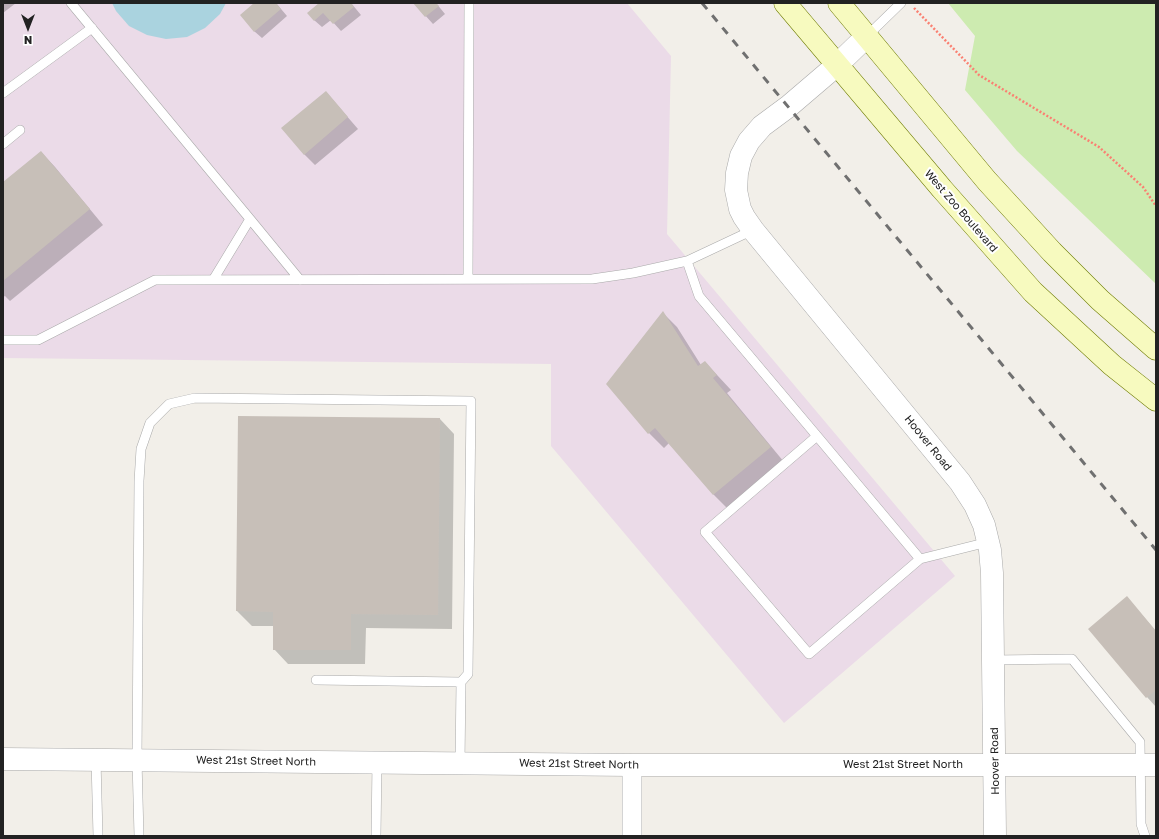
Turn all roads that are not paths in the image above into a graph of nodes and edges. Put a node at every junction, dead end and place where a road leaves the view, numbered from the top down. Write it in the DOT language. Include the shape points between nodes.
graph roads {
  1 [pos="71,3"];
  2 [pos="469,3"];
  3 [pos="785,3"];
  4 [pos="839,3"];
  5 [pos="900,3"];
  6 [pos="92,28"];
  7 [pos="867,36"];
  8 [pos="837,65"];
  9 [pos="3,93"];
  10 [pos="20,130"];
  11 [pos="3,144"];
  12 [pos="250,219"];
  13 [pos="753,230"];
  14 [pos="686,261"];
  15 [pos="213,280"];
  16 [pos="300,280"];
  17 [pos="468,280"];
  18 [pos="3,340"];
  19 [pos="1156,348"];
  20 [pos="1156,400"];
  21 [pos="817,436"];
  22 [pos="988,542"];
  23 [pos="920,559"];
  24 [pos="994,660"];
  25 [pos="316,680"];
  26 [pos="461,682"];
  27 [pos="3,759"];
  28 [pos="96,760"];
  29 [pos="137,760"];
  30 [pos="377,762"];
  31 [pos="460,763"];
  32 [pos="632,765"];
  33 [pos="1148,765"];
  34 [pos="995,766"];
  35 [pos="98,836"];
  36 [pos="138,836"];
  37 [pos="376,836"];
  38 [pos="632,836"];
  39 [pos="996,836"];
  40 [pos="1145,836"];
  1 -- 6 [label="lane"];
  2 -- 17 [label="lane"];
  3 -- 8 [label="main road, West Zoo Boulevard"];
  4 -- 7 [label="main road"];
  5 -- 7 [label="lane"];
  6 -- 9 [label="lane"];
  6 -- 12 [label="lane"];
  7 -- 8 [label="street, Hoover Road"];
  7 -- 19 [label="main road" via="987,181 1047,246 1100,300"];
  8 -- 13 [label="street, Hoover Road" via="762,126 749,141 741,156 736,190 740,208"];
  8 -- 20 [label="main road, West Zoo Boulevard" via="1032,292 1112,365"];
  10 -- 11 [label="lane"];
  12 -- 15 [label="lane"];
  12 -- 16 [label="lane"];
  13 -- 14 [label="lane"];
  13 -- 22 [label="street, Hoover Road" via="960,482 984,524"];
  14 -- 17 [label="lane" via="592,279"];
  14 -- 21 [label="lane" via="699,296"];
  15 -- 16 [label="lane"];
  15 -- 18 [label="lane" via="155,280 38,340"];
  16 -- 17 [label="lane"];
  21 -- 23 [label="lane"];
  21 -- 23 [label="lane" via="705,532 809,654"];
  22 -- 23 [label="lane"];
  22 -- 24 [label="street, Hoover Road" via="992,573"];
  24 -- 33 [label="lane" via="1072,659 1140,742"];
  24 -- 34 [label="street, Hoover Road"];
  25 -- 26 [label="lane"];
  26 -- 29 [label="lane" via="468,674 471,401 195,398 169,404 150,423 141,449"];
  26 -- 31 [label="lane"];
  27 -- 28 [label="street, West 21st Street North"];
  28 -- 29 [label="street, West 21st Street North"];
  28 -- 35 [label="lane"];
  29 -- 30 [label="street, West 21st Street North"];
  29 -- 36 [label="lane"];
  30 -- 31 [label="street, West 21st Street North"];
  30 -- 37 [label="lane"];
  31 -- 32 [label="street, West 21st Street North"];
  32 -- 34 [label="street, West 21st Street North"];
  32 -- 38 [label="street"];
  33 -- 34 [label="street, West 21st Street North"];
  33 -- 40 [label="lane" via="1141,824"];
  34 -- 39 [label="street, Hoover Road"];
}
